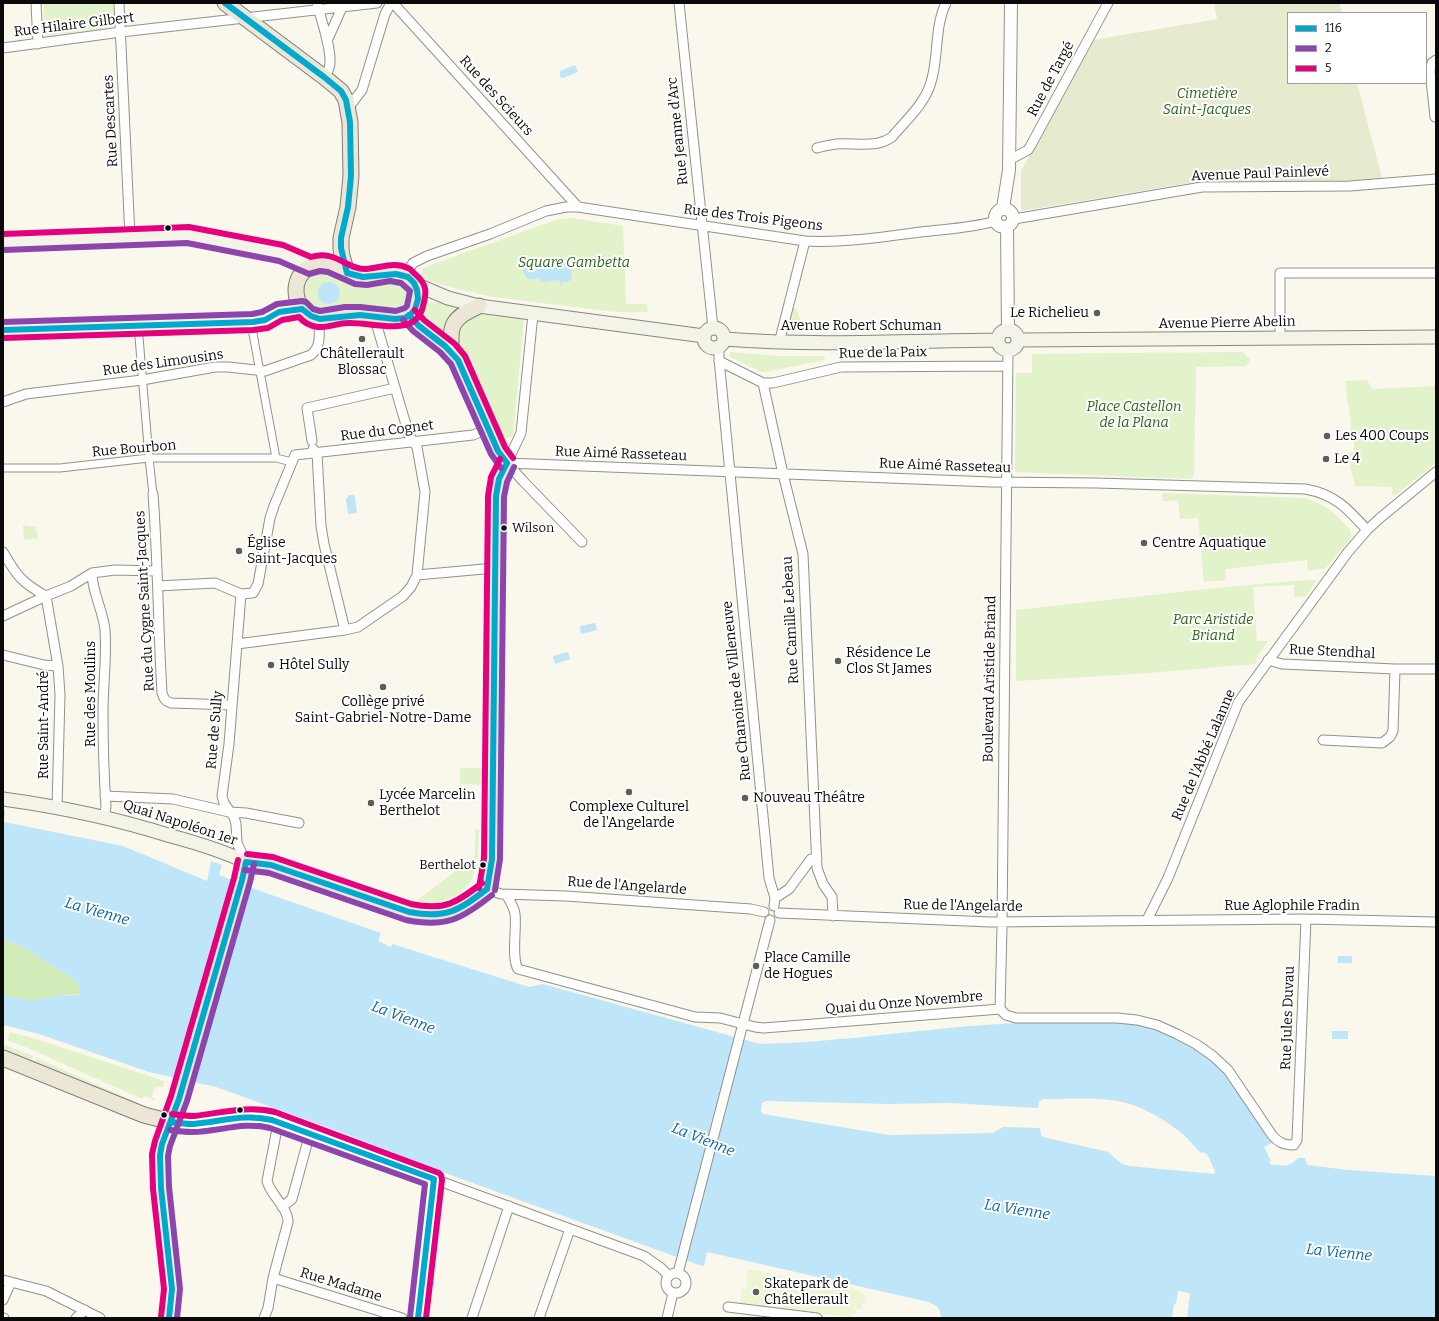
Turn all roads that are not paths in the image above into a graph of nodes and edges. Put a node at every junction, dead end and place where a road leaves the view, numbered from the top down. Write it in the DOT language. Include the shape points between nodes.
graph roads {
  1 [pos="36,3"];
  2 [pos="119,3"];
  3 [pos="225,3"];
  4 [pos="376,3"];
  5 [pos="392,3"];
  6 [pos="679,3"];
  7 [pos="946,3"];
  8 [pos="1011,3"];
  9 [pos="1108,3"];
  10 [pos="343,5"];
  11 [pos="318,6"];
  12 [pos="245,18"];
  13 [pos="121,32"];
  14 [pos="327,41"];
  15 [pos="38,44"];
  16 [pos="3,48"];
  17 [pos="1436,60"];
  18 [pos="324,77"];
  19 [pos="348,108"];
  20 [pos="1435,117"];
  21 [pos="817,148"];
  22 [pos="1009,160"];
  23 [pos="1436,179"];
  24 [pos="578,207"];
  25 [pos="1003,208"];
  26 [pos="996,221"];
  27 [pos="1011,223"];
  28 [pos="702,226"];
  29 [pos="130,238"];
  30 [pos="341,238"];
  31 [pos="805,241"];
  32 [pos="3,242"];
  33 [pos="315,264"];
  34 [pos="347,272"];
  35 [pos="1436,273"];
  36 [pos="410,279"];
  37 [pos="448,298"];
  38 [pos="479,306"];
  39 [pos="302,309"];
  40 [pos="413,310"];
  41 [pos="533,314"];
  42 [pos="374,316"];
  43 [pos="319,319"];
  44 [pos="253,322"];
  45 [pos="138,325"];
  46 [pos="3,330"];
  47 [pos="1008,331"];
  48 [pos="709,332"];
  49 [pos="1436,337"];
  50 [pos="1280,338"];
  51 [pos="998,340"];
  52 [pos="1018,340"];
  53 [pos="721,343"];
  54 [pos="779,343"];
  55 [pos="1008,350"];
  56 [pos="452,352"];
  57 [pos="719,361"];
  58 [pos="1008,366"];
  59 [pos="260,371"];
  60 [pos="142,380"];
  61 [pos="763,383"];
  62 [pos="395,388"];
  63 [pos="3,402"];
  64 [pos="488,429"];
  65 [pos="414,441"];
  66 [pos="314,448"];
  67 [pos="149,458"];
  68 [pos="276,458"];
  69 [pos="292,462"];
  70 [pos="507,463"];
  71 [pos="3,468"];
  72 [pos="729,472"];
  73 [pos="1436,472"];
  74 [pos="783,474"];
  75 [pos="1006,482"];
  76 [pos="153,494"];
  77 [pos="1367,530"];
  78 [pos="582,542"];
  79 [pos="3,552"];
  80 [pos="495,568"];
  81 [pos="158,571"];
  82 [pos="92,573"];
  83 [pos="417,575"];
  84 [pos="158,586"];
  85 [pos="240,594"];
  86 [pos="46,596"];
  87 [pos="3,616"];
  88 [pos="345,630"];
  89 [pos="237,644"];
  90 [pos="3,655"];
  91 [pos="1268,660"];
  92 [pos="58,666"];
  93 [pos="1395,669"];
  94 [pos="1436,669"];
  95 [pos="231,705"];
  96 [pos="1323,740"];
  97 [pos="105,796"];
  98 [pos="3,799"];
  99 [pos="57,807"];
  100 [pos="229,812"];
  101 [pos="104,816"];
  102 [pos="299,824"];
  103 [pos="246,862"];
  104 [pos="817,863"];
  105 [pos="487,889"];
  106 [pos="506,894"];
  107 [pos="774,902"];
  108 [pos="764,912"];
  109 [pos="780,914"];
  110 [pos="833,916"];
  111 [pos="1306,919"];
  112 [pos="770,920"];
  113 [pos="1147,920"];
  114 [pos="1002,922"];
  115 [pos="1436,922"];
  116 [pos="1000,1009"];
  117 [pos="743,1024"];
  118 [pos="3,1058"];
  119 [pos="1298,1119"];
  120 [pos="171,1122"];
  121 [pos="280,1123"];
  122 [pos="310,1133"];
  123 [pos="434,1179"];
  124 [pos="509,1206"];
  125 [pos="282,1207"];
  126 [pos="570,1230"];
  127 [pos="678,1273"];
  128 [pos="669,1276"];
  129 [pos="273,1278"];
  130 [pos="7,1281"];
  131 [pos="673,1293"];
  132 [pos="3,1300"];
  133 [pos="728,1308"];
  134 [pos="85,1310"];
  135 [pos="76,1318"];
  136 [pos="100,1318"];
  137 [pos="169,1318"];
  138 [pos="264,1318"];
  139 [pos="402,1318"];
  140 [pos="418,1318"];
  141 [pos="472,1318"];
  142 [pos="540,1318"];
  143 [pos="667,1318"];
  144 [pos="817,1318"];
  1 -- 15 [label="street"];
  2 -- 13 [label="street, Rue Descartes"];
  3 -- 12 [label="main road"];
  4 -- 10 [label="street, Rue Hilaire Gilbert"];
  5 -- 19 [label="street" via="385,14 362,90"];
  5 -- 24 [label="street, Rue des Scieurs"];
  6 -- 28 [label="street, Rue Jeanne d'Arc"];
  7 -- 21 [label="street" via="940,20 929,90 923,101 892,137 881,143 836,144"];
  8 -- 22 [label="street"];
  9 -- 22 [label="street, Rue de Targé" via="1028,150"];
  10 -- 11 [label="street, Rue Hilaire Gilbert"];
  10 -- 14 [label="street"];
  11 -- 12 [label="street, Rue Hilaire Gilbert"];
  11 -- 14 [label="street"];
  12 -- 13 [label="street, Rue Hilaire Gilbert"];
  12 -- 18 [label="main road"];
  13 -- 15 [label="street, Rue Hilaire Gilbert"];
  13 -- 29 [label="street, Rue Descartes"];
  14 -- 18 [label="street" via="330,62"];
  15 -- 16 [label="street, Rue Hilaire Gilbert"];
  17 -- 20 [label="street" via="1432,63 1430,71"];
  18 -- 19 [label="main road" via="341,91"];
  19 -- 30 [label="main road" via="352,176"];
  22 -- 25 [label="street"];
  23 -- 27 [label="street, Avenue Paul Painlevé" via="1350,186 1202,187"];
  24 -- 28 [label="street, Rue des Trois Pigeons"];
  24 -- 36 [label="street" via="546,211 427,256 413,263"];
  25 -- 26 [label="street" via="996,213"];
  25 -- 27 [label="street" via="1011,211"];
  26 -- 27 [label="street" via="999,226"];
  26 -- 31 [label="street, Rue des Trois Pigeons" via="975,226 883,237"];
  27 -- 47 [label="street"];
  28 -- 31 [label="street, Rue des Trois Pigeons"];
  28 -- 48 [label="street, Rue Jeanne d'Arc"];
  29 -- 32 [label="main road"];
  29 -- 33 [label="main road" via="188,235 280,253"];
  30 -- 33 [label="main road" via="330,253"];
  30 -- 34 [label="main road" via="342,256"];
  31 -- 54 [label="street"];
  33 -- 34 [label="main road" via="330,264"];
  33 -- 39 [label="main road" via="303,272 298,281 296,291"];
  34 -- 36 [label="main road" via="366,277 390,273"];
  35 -- 50 [label="street" via="1280,273"];
  36 -- 37 [label="main road"];
  36 -- 40 [label="main road" via="418,296"];
  37 -- 38 [label="main road"];
  37 -- 40 [label="main road" via="430,300"];
  38 -- 41 [label="main road"];
  38 -- 56 [label="main road" via="462,314 454,323 451,331"];
  39 -- 43 [label="main road" via="309,316"];
  39 -- 44 [label="main road" via="279,312 265,320"];
  40 -- 42 [label="main road" via="397,319"];
  40 -- 56 [label="main road" via="418,326"];
  41 -- 48 [label="main road"];
  41 -- 70 [label="street" via="521,433"];
  42 -- 43 [label="main road" via="346,315"];
  42 -- 62 [label="street"];
  43 -- 59 [label="street, Rue des Limousins" via="319,344 311,355"];
  44 -- 45 [label="main road"];
  44 -- 59 [label="street"];
  45 -- 46 [label="main road"];
  45 -- 60 [label="street, Rue du Cygne Saint-Jacques"];
  47 -- 51 [label="main road" via="1000,335"];
  47 -- 52 [label="main road" via="1016,335"];
  48 -- 53 [label="main road" via="720,330"];
  48 -- 53 [label="main road" via="704,339 707,345 713,348"];
  49 -- 50 [label="main road, Avenue Pierre Abelin"];
  50 -- 52 [label="main road, Avenue Pierre Abelin"];
  51 -- 54 [label="main road, Avenue Robert Schuman"];
  51 -- 55 [label="main road" via="1000,346"];
  52 -- 55 [label="main road" via="1016,346"];
  53 -- 54 [label="main road, Avenue Robert Schuman"];
  53 -- 57 [label="street"];
  55 -- 58 [label="street, Boulevard Aristide Briand"];
  56 -- 64 [label="main road" via="458,360"];
  57 -- 61 [label="street"];
  57 -- 72 [label="street"];
  58 -- 61 [label="street, Rue de la Paix" via="841,367 773,384"];
  58 -- 75 [label="street, Boulevard Aristide Briand"];
  59 -- 60 [label="street, Rue des Limousins" via="215,367"];
  59 -- 68 [label="street"];
  60 -- 63 [label="street, Rue des Limousins" via="26,394"];
  60 -- 67 [label="street, Rue du Cygne Saint-Jacques"];
  61 -- 74 [label="street, Rue Camille Lebeau"];
  62 -- 65 [label="street" via="409,435"];
  62 -- 66 [label="street" via="307,408"];
  64 -- 65 [label="street, Rue du Cognet" via="473,435"];
  64 -- 70 [label="main road" via="498,451"];
  65 -- 66 [label="street, Rue du Cognet"];
  65 -- 83 [label="street" via="425,492"];
  66 -- 69 [label="street, Rue du Cognet" via="295,456"];
  66 -- 88 [label="street" via="324,544"];
  67 -- 68 [label="street, Rue Bourbon"];
  67 -- 71 [label="street, Rue Bourbon" via="60,468"];
  67 -- 76 [label="street, Rue du Cygne Saint-Jacques"];
  68 -- 69 [label="street, Rue Bourbon"];
  69 -- 85 [label="street" via="270,518 258,584 253,593"];
  70 -- 72 [label="street, Rue Aimé Rasseteau"];
  70 -- 78 [label="street"];
  70 -- 80 [label="main road" via="499,479 496,496"];
  72 -- 74 [label="street, Rue Aimé Rasseteau"];
  72 -- 107 [label="street, Rue Chanoine de Villeneuve" via="769,878"];
  73 -- 77 [label="street, Rue de l'Abbé Lalanne"];
  74 -- 75 [label="street, Rue Aimé Rasseteau"];
  74 -- 104 [label="street, Rue Camille Lebeau" via="803,554"];
  75 -- 77 [label="street, Rue Aimé Rasseteau" via="1305,489 1337,500"];
  75 -- 114 [label="street, Boulevard Aristide Briand"];
  76 -- 81 [label="street, Rue du Cygne Saint-Jacques"];
  77 -- 91 [label="street, Rue de l'Abbé Lalanne" via="1335,568"];
  79 -- 86 [label="street" via="20,579"];
  80 -- 83 [label="street"];
  80 -- 105 [label="main road" via="492,859"];
  81 -- 82 [label="street" via="115,570"];
  81 -- 84 [label="street, Rue du Cygne Saint-Jacques"];
  82 -- 86 [label="street" via="72,586"];
  82 -- 97 [label="street, Rue des Moulins" via="92,582 105,628"];
  83 -- 88 [label="street" via="411,587 392,605 358,627"];
  84 -- 85 [label="street" via="215,583"];
  84 -- 95 [label="street, Rue du Cygne Saint-Jacques" via="164,698 171,703"];
  85 -- 89 [label="street, Rue de Sully"];
  86 -- 87 [label="street"];
  86 -- 92 [label="street, Rue Saint-André"];
  88 -- 89 [label="street"];
  89 -- 95 [label="street, Rue de Sully"];
  90 -- 92 [label="street"];
  91 -- 93 [label="street, Rue Stendhal" via="1282,664"];
  91 -- 113 [label="street, Rue de l'Abbé Lalanne" via="1238,703 1168,878"];
  92 -- 99 [label="street, Rue Saint-André" via="60,736"];
  93 -- 94 [label="street, Rue Stendhal"];
  93 -- 96 [label="street" via="1393,731 1390,737 1382,742"];
  95 -- 100 [label="street, Rue de Sully" via="222,796"];
  97 -- 100 [label="street" via="173,799"];
  97 -- 101 [label="street, Rue des Moulins"];
  98 -- 99 [label="main road, Quai Napoléon 1er"];
  99 -- 101 [label="main road, Quai Napoléon 1er"];
  100 -- 102 [label="street"];
  100 -- 103 [label="street, Rue de Sully" via="234,817 237,843"];
  101 -- 103 [label="main road, Quai Napoléon 1er" via="224,852"];
  103 -- 105 [label="main road" via="284,869 425,916 443,915 460,908"];
  103 -- 120 [label="main road" via="182,1092"];
  104 -- 107 [label="street" via="811,859 789,889"];
  104 -- 110 [label="street, Rue Camille Lebeau" via="823,884 832,898"];
  105 -- 106 [label="street, Rue de l'Angelarde"];
  106 -- 108 [label="street, Rue de l'Angelarde" via="566,896"];
  106 -- 117 [label="street, Quai du Onze Novembre" via="514,908 515,961 518,969 694,1017 720,1018"];
  107 -- 108 [label="street"];
  107 -- 109 [label="street"];
  108 -- 112 [label="street" via="765,917"];
  109 -- 110 [label="street, Rue de l'Angelarde"];
  109 -- 112 [label="street" via="776,919"];
  110 -- 114 [label="street, Rue de l'Angelarde"];
  111 -- 113 [label="street, Rue Aglophile Fradin"];
  111 -- 115 [label="street, Rue Aglophile Fradin"];
  111 -- 119 [label="street, Rue Jules Duvau"];
  112 -- 117 [label="street"];
  113 -- 114 [label="street, Rue de l'Angelarde"];
  114 -- 116 [label="street, Boulevard Aristide Briand"];
  116 -- 117 [label="street, Quai du Onze Novembre" via="772,1028"];
  116 -- 119 [label="street, Quai du Onze Novembre" via="1016,1018 1117,1018 1157,1025 1196,1044 1228,1070 1278,1142 1294,1145 1297,1140"];
  117 -- 127 [label="street"];
  118 -- 120 [label="main road" via="149,1117"];
  120 -- 121 [label="street" via="192,1124 260,1117"];
  120 -- 137 [label="main road" via="162,1144 160,1165 172,1289"];
  121 -- 122 [label="street"];
  121 -- 125 [label="street" via="267,1181"];
  122 -- 123 [label="street"];
  122 -- 125 [label="street" via="292,1199"];
  123 -- 124 [label="street"];
  123 -- 140 [label="street"];
  124 -- 126 [label="street"];
  124 -- 141 [label="street"];
  125 -- 129 [label="street" via="288,1222"];
  126 -- 128 [label="street" via="644,1256"];
  126 -- 142 [label="street"];
  127 -- 128 [label="street"];
  127 -- 131 [label="street" via="686,1279 686,1286 680,1293"];
  128 -- 131 [label="street" via="666,1286"];
  129 -- 138 [label="street"];
  129 -- 139 [label="street, Rue Madame"];
  130 -- 132 [label="street"];
  130 -- 134 [label="street" via="46,1291"];
  131 -- 143 [label="street"];
  133 -- 144 [label="street"];
  134 -- 135 [label="street"];
  134 -- 136 [label="street"];
}
